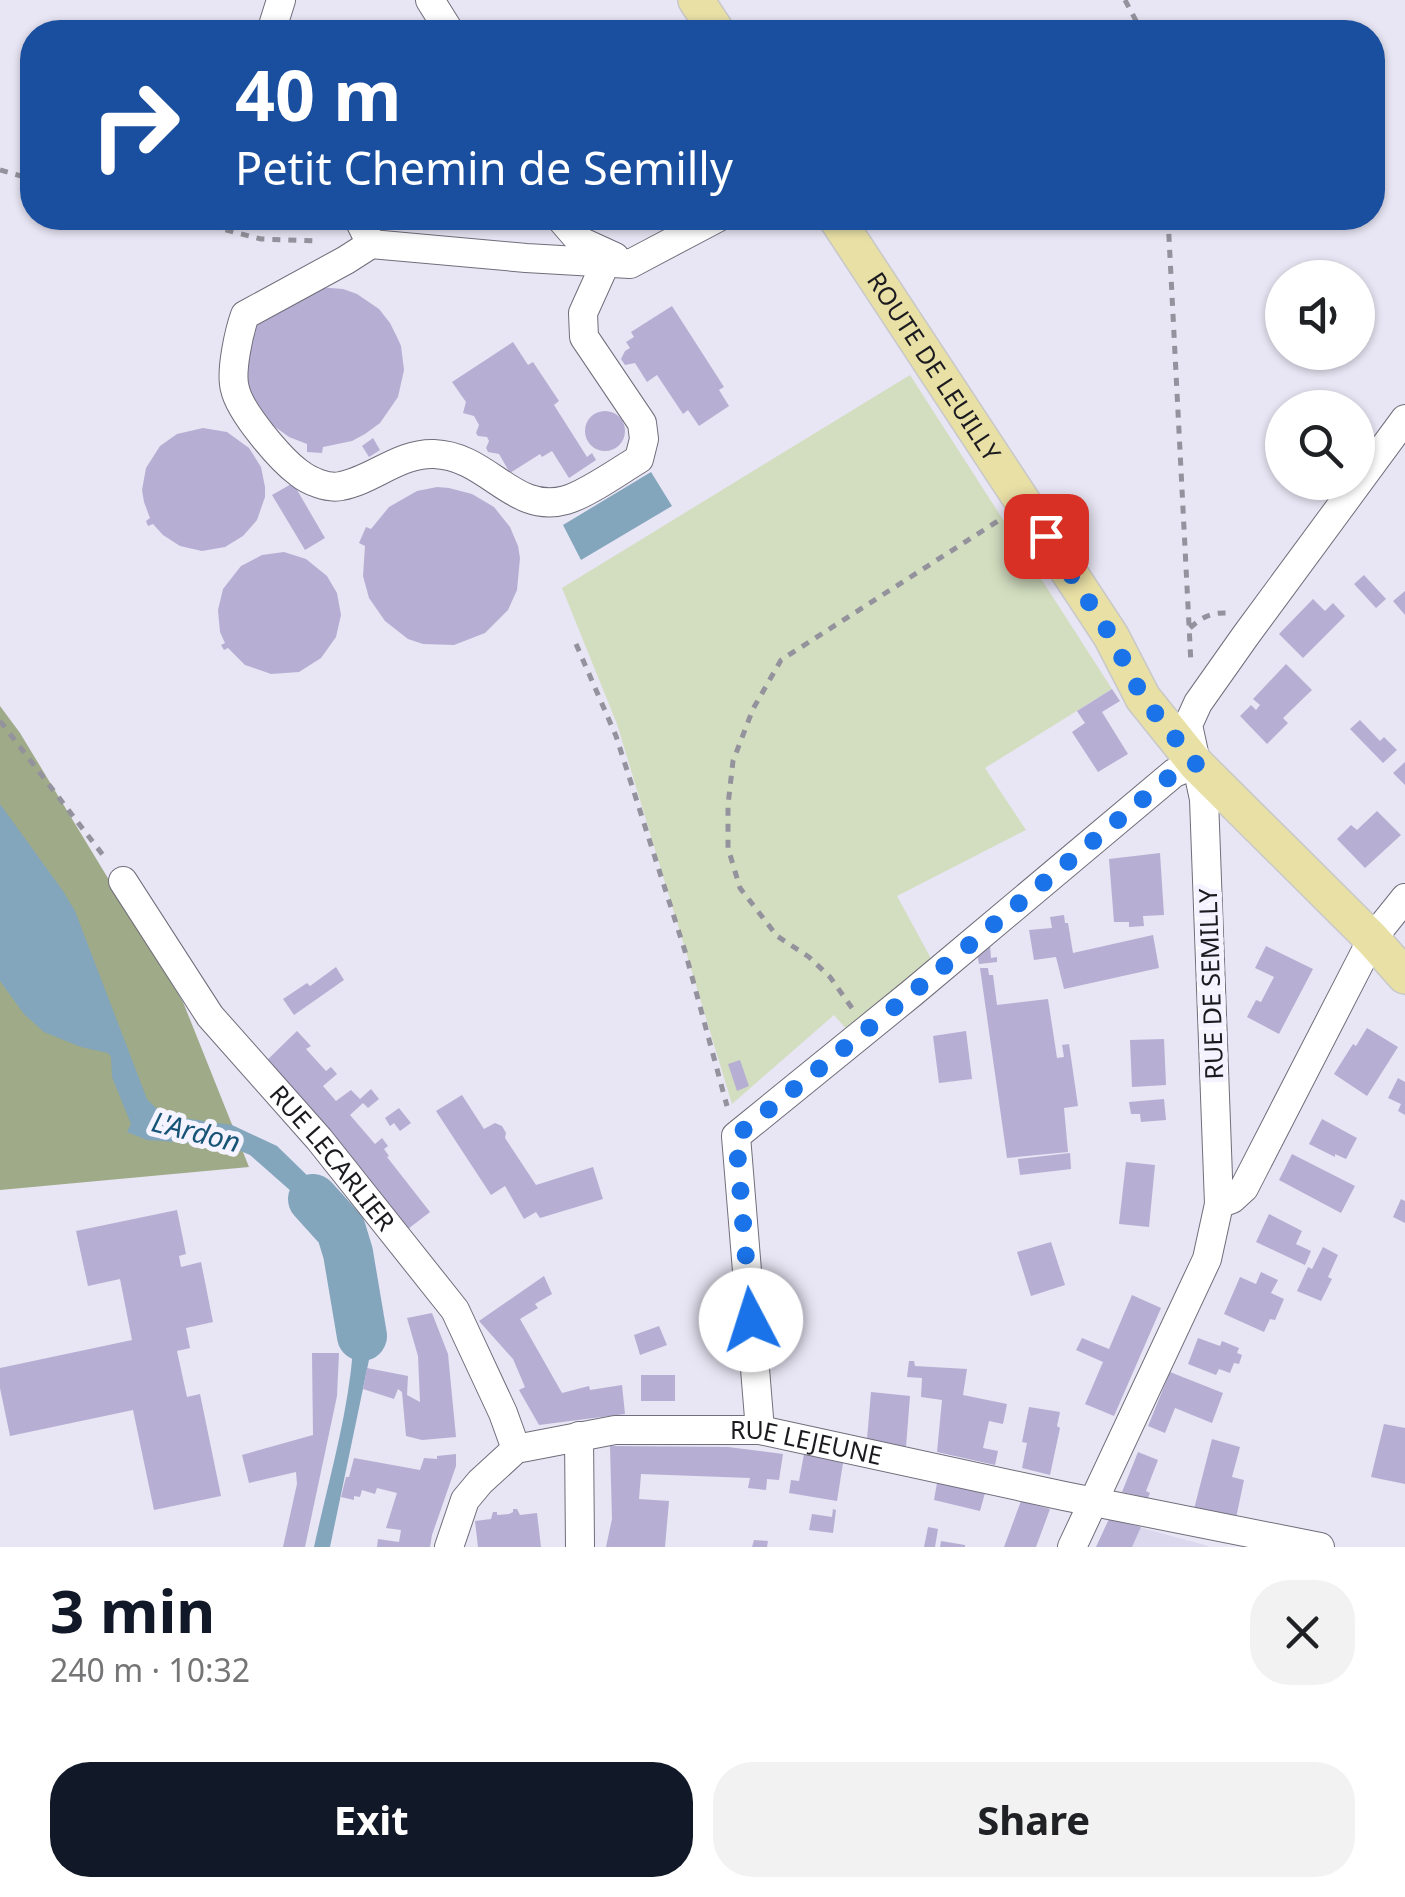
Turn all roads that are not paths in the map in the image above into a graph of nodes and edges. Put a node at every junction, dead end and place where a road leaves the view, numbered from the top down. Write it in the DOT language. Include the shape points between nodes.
graph roads {
  1 [pos="364,230"];
  2 [pos="571,230"];
  3 [pos="691,230"];
  4 [pos="844,230"];
  5 [pos="371,244"];
  6 [pos="618,263"];
  7 [pos="1405,419"];
  8 [pos="1196,764"];
  9 [pos="123,881"];
  10 [pos="1405,898"];
  11 [pos="1372,939"];
  12 [pos="1405,976"];
  13 [pos="1219,1204"];
  14 [pos="760,1430"];
  15 [pos="579,1436"];
  16 [pos="516,1449"];
  17 [pos="1092,1501"];
  18 [pos="450,1547"];
  19 [pos="580,1547"];
  20 [pos="1072,1547"];
  21 [pos="1320,1547"];
  1 -- 5 [label="street"];
  2 -- 6 [label="street"];
  3 -- 6 [label="street"];
  4 -- 8 [label="main road, ROUTE DE LEUILLY" via="1111,636 1143,698"];
  5 -- 6 [label="street"];
  5 -- 6 [label="street" via="245,315 238,336 234,388 251,423 300,474 327,486 435,454 462,458 518,496 548,503 570,500 639,459 642,424 584,338 583,313"];
  7 -- 8 [label="street, RUE DE SEMILLY" via="1198,703 1188,725"];
  8 -- 11 [label="main road, ROUTE DE LEUILLY"];
  8 -- 13 [label="street, RUE DE SEMILLY" via="1204,799"];
  8 -- 14 [label="street" via="1174,773 736,1136"];
  9 -- 16 [label="street, RUE LECARLIER" via="210,1016 455,1310"];
  10 -- 11 [label="street"];
  11 -- 12 [label="main road, ROUTE DE LEUILLY"];
  11 -- 13 [label="street" via="1244,1188"];
  13 -- 17 [label="street, RUE DE SEMILLY" via="1207,1260"];
  14 -- 15 [label="street, RUE LEJEUNE"];
  14 -- 17 [label="street, RUE LEJEUNE"];
  15 -- 16 [label="street, RUE LEJEUNE"];
  15 -- 19 [label="street"];
  16 -- 18 [label="street" via="465,1500"];
  17 -- 20 [label="street, RUE DE SEMILLY"];
  17 -- 21 [label="street, RUE LEJEUNE"];
}
